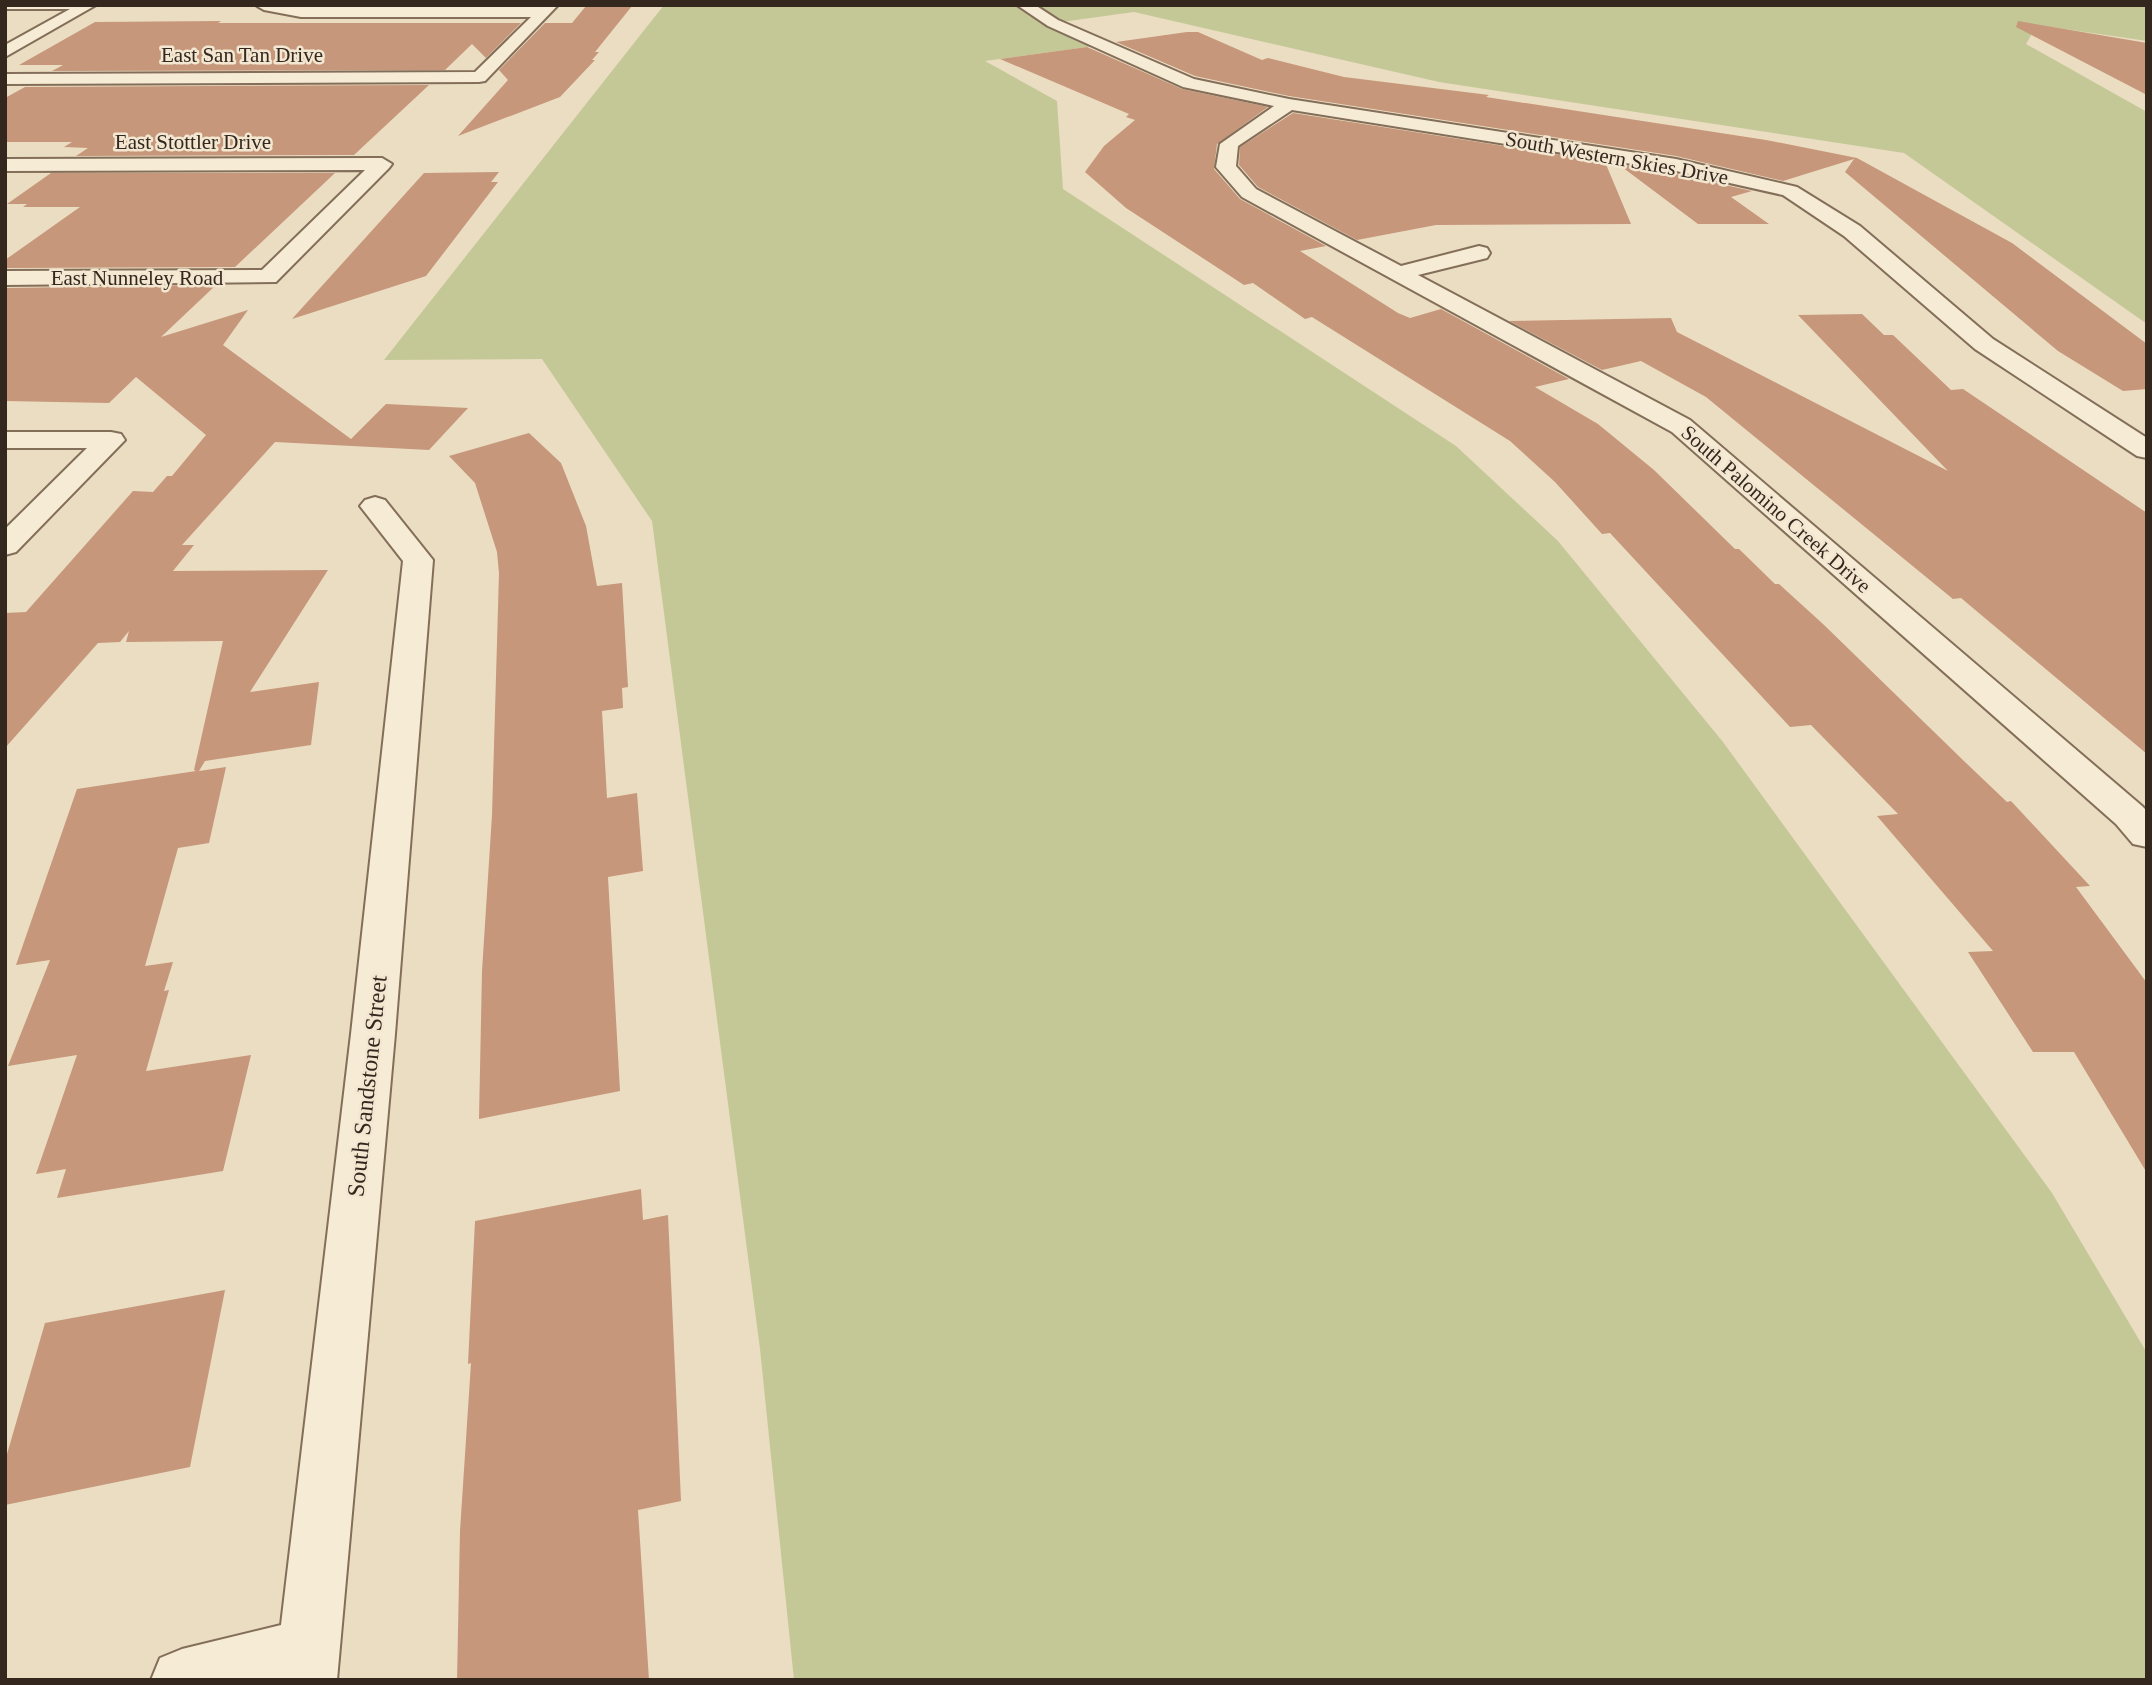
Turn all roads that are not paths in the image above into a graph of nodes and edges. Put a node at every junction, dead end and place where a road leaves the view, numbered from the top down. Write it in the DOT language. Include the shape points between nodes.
graph roads {
  1 [pos="5,5"];
  2 [pos="89,5"];
  3 [pos="1024,5"];
  4 [pos="264,6"];
  5 [pos="548,9"];
  6 [pos="5,52"];
  7 [pos="5,79"];
  8 [pos="1289,104"];
  9 [pos="5,165"];
  10 [pos="1479,253"];
  11 [pos="1399,274"];
  12 [pos="268,277"];
  13 [pos="5,278"];
  14 [pos="5,440"];
  15 [pos="2147,450"];
  16 [pos="375,506"];
  17 [pos="5,546"];
  18 [pos="2147,835"];
  19 [pos="308,1664"];
  20 [pos="182,1680"];
  1 -- 2 [label="street"];
  2 -- 6 [label="street"];
  3 -- 8 [label="street, South Western Skies Drive" via="1053,23 1189,83"];
  4 -- 5 [label="street" via="300,12"];
  5 -- 7 [label="street, East San Tan Drive" via="479,77"];
  8 -- 11 [label="street, South Palomino Creek Drive" via="1229,144 1226,167 1249,192"];
  8 -- 15 [label="street, South Western Skies Drive" via="1676,165 1790,191 1852,231 1984,344"];
  9 -- 12 [label="street, East Stottler Drive" via="382,164"];
  10 -- 11 [label="street"];
  11 -- 18 [label="street, South Palomino Creek Drive" via="1681,426"];
  12 -- 13 [label="street, East Nunneley Road"];
  14 -- 17 [label="street" via="111,440"];
  16 -- 19 [label="street, South Sandstone Street" via="418,560"];
  19 -- 20 [label="street"];
}
